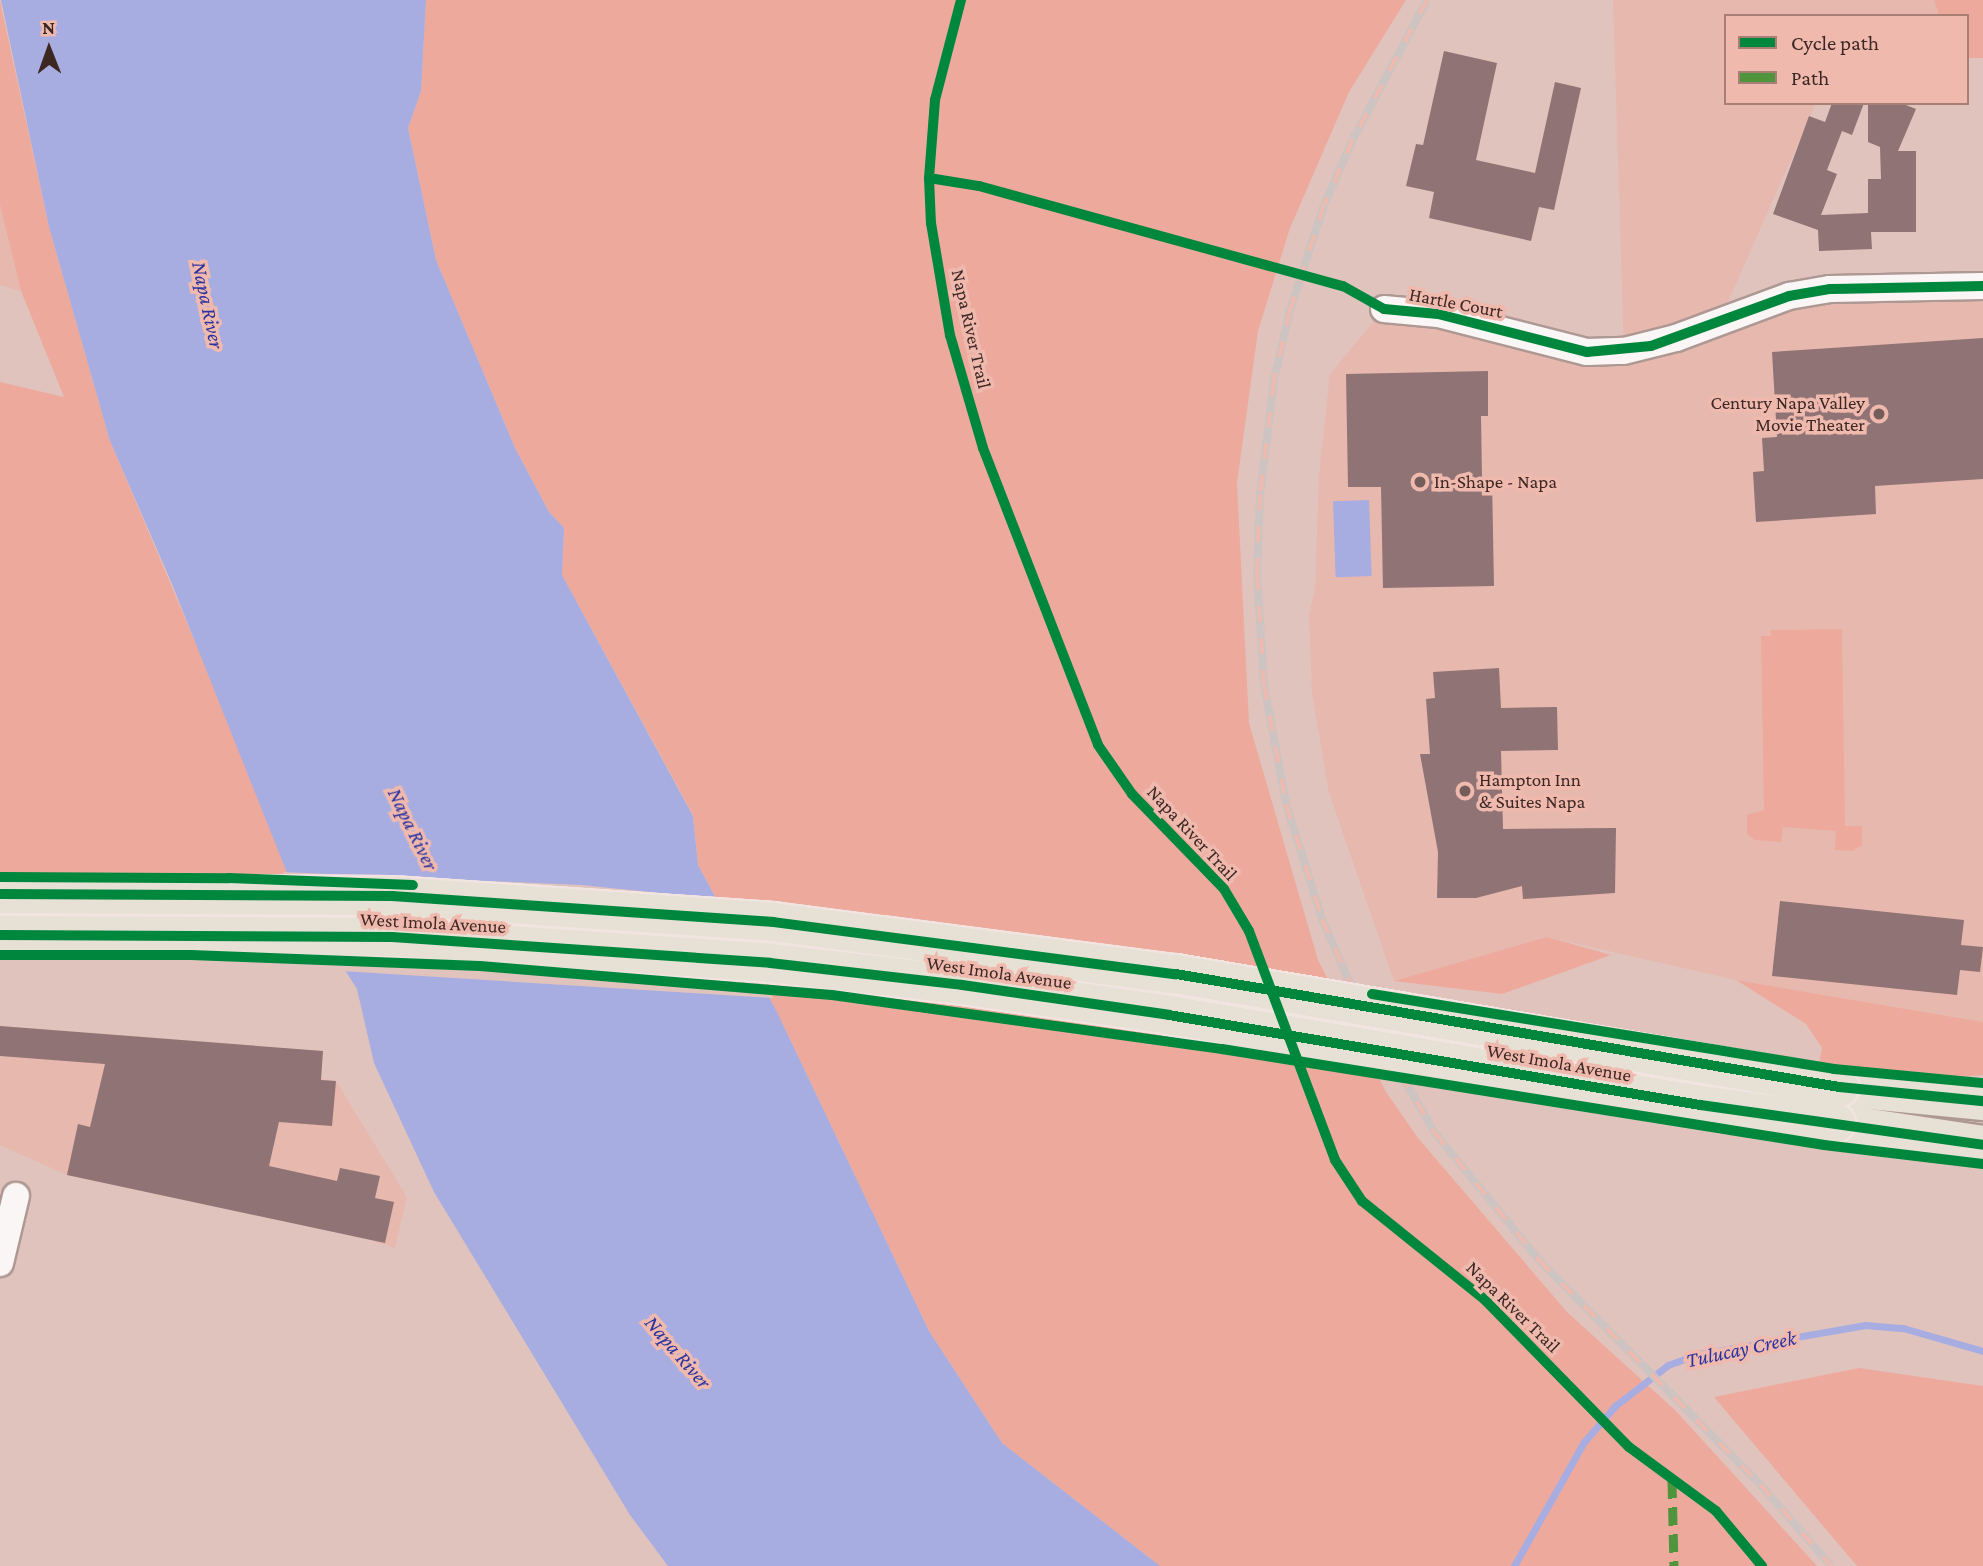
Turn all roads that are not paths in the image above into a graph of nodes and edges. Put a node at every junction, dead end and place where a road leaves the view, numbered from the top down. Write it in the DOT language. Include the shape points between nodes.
graph roads {
  1 [pos="1983,286"];
  2 [pos="1384,309"];
  3 [pos="0,894"];
  4 [pos="0,935"];
  5 [pos="1983,1101"];
  6 [pos="1838,1105"];
  7 [pos="1983,1145"];
  8 [pos="16,1196"];
  9 [pos="0,1263"];
  1 -- 2 [label="street, Hartle Court" via="1830,289 1789,296 1676,338 1624,351 1587,352 1438,314"];
  3 -- 6 [label="main road, West Imola Avenue, bridge" via="393,896 787,923 1176,974"];
  4 -- 6 [label="main road, West Imola Avenue, bridge" via="392,937 769,963 1170,1015 1688,1103"];
  5 -- 6 [label="main road, West Imola Avenue"];
  6 -- 7 [label="main road, West Imola Avenue"];
  8 -- 9 [label="street"];
}
